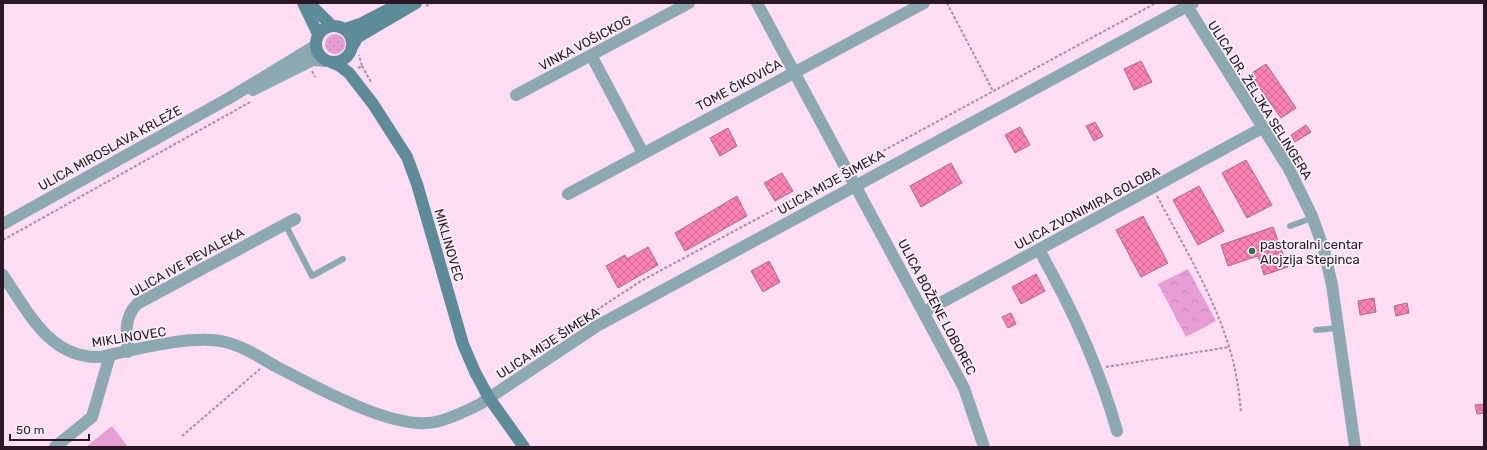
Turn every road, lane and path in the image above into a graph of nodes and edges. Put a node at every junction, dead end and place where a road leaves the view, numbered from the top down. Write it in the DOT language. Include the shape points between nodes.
graph roads {
  1 [pos="303,3"];
  2 [pos="309,3"];
  3 [pos="401,3"];
  4 [pos="416,3"];
  5 [pos="688,3"];
  6 [pos="757,3"];
  7 [pos="924,3"];
  8 [pos="947,3"];
  9 [pos="1156,3"];
  10 [pos="1188,4"];
  11 [pos="331,25"];
  12 [pos="345,29"];
  13 [pos="317,40"];
  14 [pos="351,50"];
  15 [pos="591,56"];
  16 [pos="325,63"];
  17 [pos="310,69"];
  18 [pos="794,72"];
  19 [pos="994,91"];
  20 [pos="516,96"];
  21 [pos="231,97"];
  22 [pos="256,99"];
  23 [pos="373,104"];
  24 [pos="1262,128"];
  25 [pos="643,153"];
  26 [pos="847,171"];
  27 [pos="855,185"];
  28 [pos="1152,189"];
  29 [pos="568,194"];
  30 [pos="1312,218"];
  31 [pos="290,221"];
  32 [pos="3,224"];
  33 [pos="1290,226"];
  34 [pos="3,240"];
  35 [pos="1039,250"];
  36 [pos="343,259"];
  37 [pos="3,276"];
  38 [pos="924,312"];
  39 [pos="1338,328"];
  40 [pos="1316,330"];
  41 [pos="1229,347"];
  42 [pos="128,352"];
  43 [pos="110,355"];
  44 [pos="526,360"];
  45 [pos="268,362"];
  46 [pos="1097,368"];
  47 [pos="489,398"];
  48 [pos="1241,413"];
  49 [pos="1117,431"];
  50 [pos="182,436"];
  51 [pos="55,447"];
  52 [pos="524,447"];
  53 [pos="984,447"];
  54 [pos="1354,447"];
  1 -- 13 [label="main road"];
  2 -- 11 [label="main road"];
  3 -- 12 [label="main road"];
  4 -- 14 [label="main road" via="357,38"];
  5 -- 15 [label="street, VINKA VOŠICKOG"];
  6 -- 18 [label="street, ULICA BOŽENE LOBOREC"];
  7 -- 18 [label="street, TOME ČIKOVIĆA"];
  8 -- 19 [label="path"];
  9 -- 19 [label="path"];
  10 -- 24 [label="street, ULICA DR. ŽELJKA SELINGERA"];
  10 -- 27 [label="street, ULICA MIJE ŠIMEKA"];
  11 -- 12 [label="main road"];
  11 -- 13 [label="main road" via="322,30"];
  12 -- 14 [label="main road" via="351,37"];
  13 -- 16 [label="main road"];
  13 -- 21 [label="street, ULICA MIROSLAVA KRLEŽE"];
  14 -- 16 [label="main road" via="341,61"];
  14 -- 23 [label="main road, MIKLINOVEC" via="356,69"];
  15 -- 20 [label="street, VINKA VOŠICKOG"];
  15 -- 25 [label="street"];
  16 -- 17 [label="path"];
  16 -- 21 [label="street, ULICA MIROSLAVA KRLEŽE" via="314,60 258,88"];
  16 -- 23 [label="main road, MIKLINOVEC" via="340,66"];
  18 -- 25 [label="street, TOME ČIKOVIĆA"];
  18 -- 26 [label="street, ULICA BOŽENE LOBOREC"];
  19 -- 26 [label="path"];
  21 -- 32 [label="street, ULICA MIROSLAVA KRLEŽE"];
  22 -- 34 [label="path"];
  23 -- 47 [label="main road, MIKLINOVEC" via="400,145 413,171 463,344"];
  24 -- 28 [label="street, ULICA ZVONIMIRA GOLOBA"];
  24 -- 30 [label="street, ULICA DR. ŽELJKA SELINGERA" via="1289,169"];
  25 -- 29 [label="street, TOME ČIKOVIĆA"];
  26 -- 27 [label="street, ULICA BOŽENE LOBOREC"];
  26 -- 44 [label="path" via="641,281 542,346"];
  27 -- 38 [label="street, ULICA BOŽENE LOBOREC"];
  27 -- 47 [label="street, ULICA MIJE ŠIMEKA" via="597,326"];
  28 -- 35 [label="street, ULICA ZVONIMIRA GOLOBA"];
  28 -- 41 [label="path" via="1213,304"];
  30 -- 33 [label="lane"];
  30 -- 39 [label="street, ULICA DR. ŽELJKA SELINGERA" via="1329,268"];
  31 -- 36 [label="lane" via="312,276"];
  31 -- 42 [label="street, ULICA IVE PEVALEKA" via="137,304 127,320"];
  35 -- 38 [label="street, ULICA ZVONIMIRA GOLOBA"];
  35 -- 46 [label="street" via="1072,312"];
  37 -- 43 [label="street, MIKLINOVEC" via="60,348 90,358"];
  38 -- 53 [label="street, ULICA BOŽENE LOBOREC" via="964,388"];
  39 -- 40 [label="lane"];
  39 -- 54 [label="street, ULICA DR. ŽELJKA SELINGERA"];
  41 -- 46 [label="path"];
  41 -- 48 [label="path" via="1238,381"];
  42 -- 43 [label="street, MIKLINOVEC"];
  42 -- 45 [label="street, MIKLINOVEC" via="177,343 217,341 235,346"];
  43 -- 51 [label="street" via="92,417"];
  45 -- 47 [label="street, MIKLINOVEC" via="356,406 404,421 435,422 461,414"];
  45 -- 50 [label="path"];
  46 -- 49 [label="street"];
  47 -- 52 [label="main road, MIKLINOVEC"];
}
